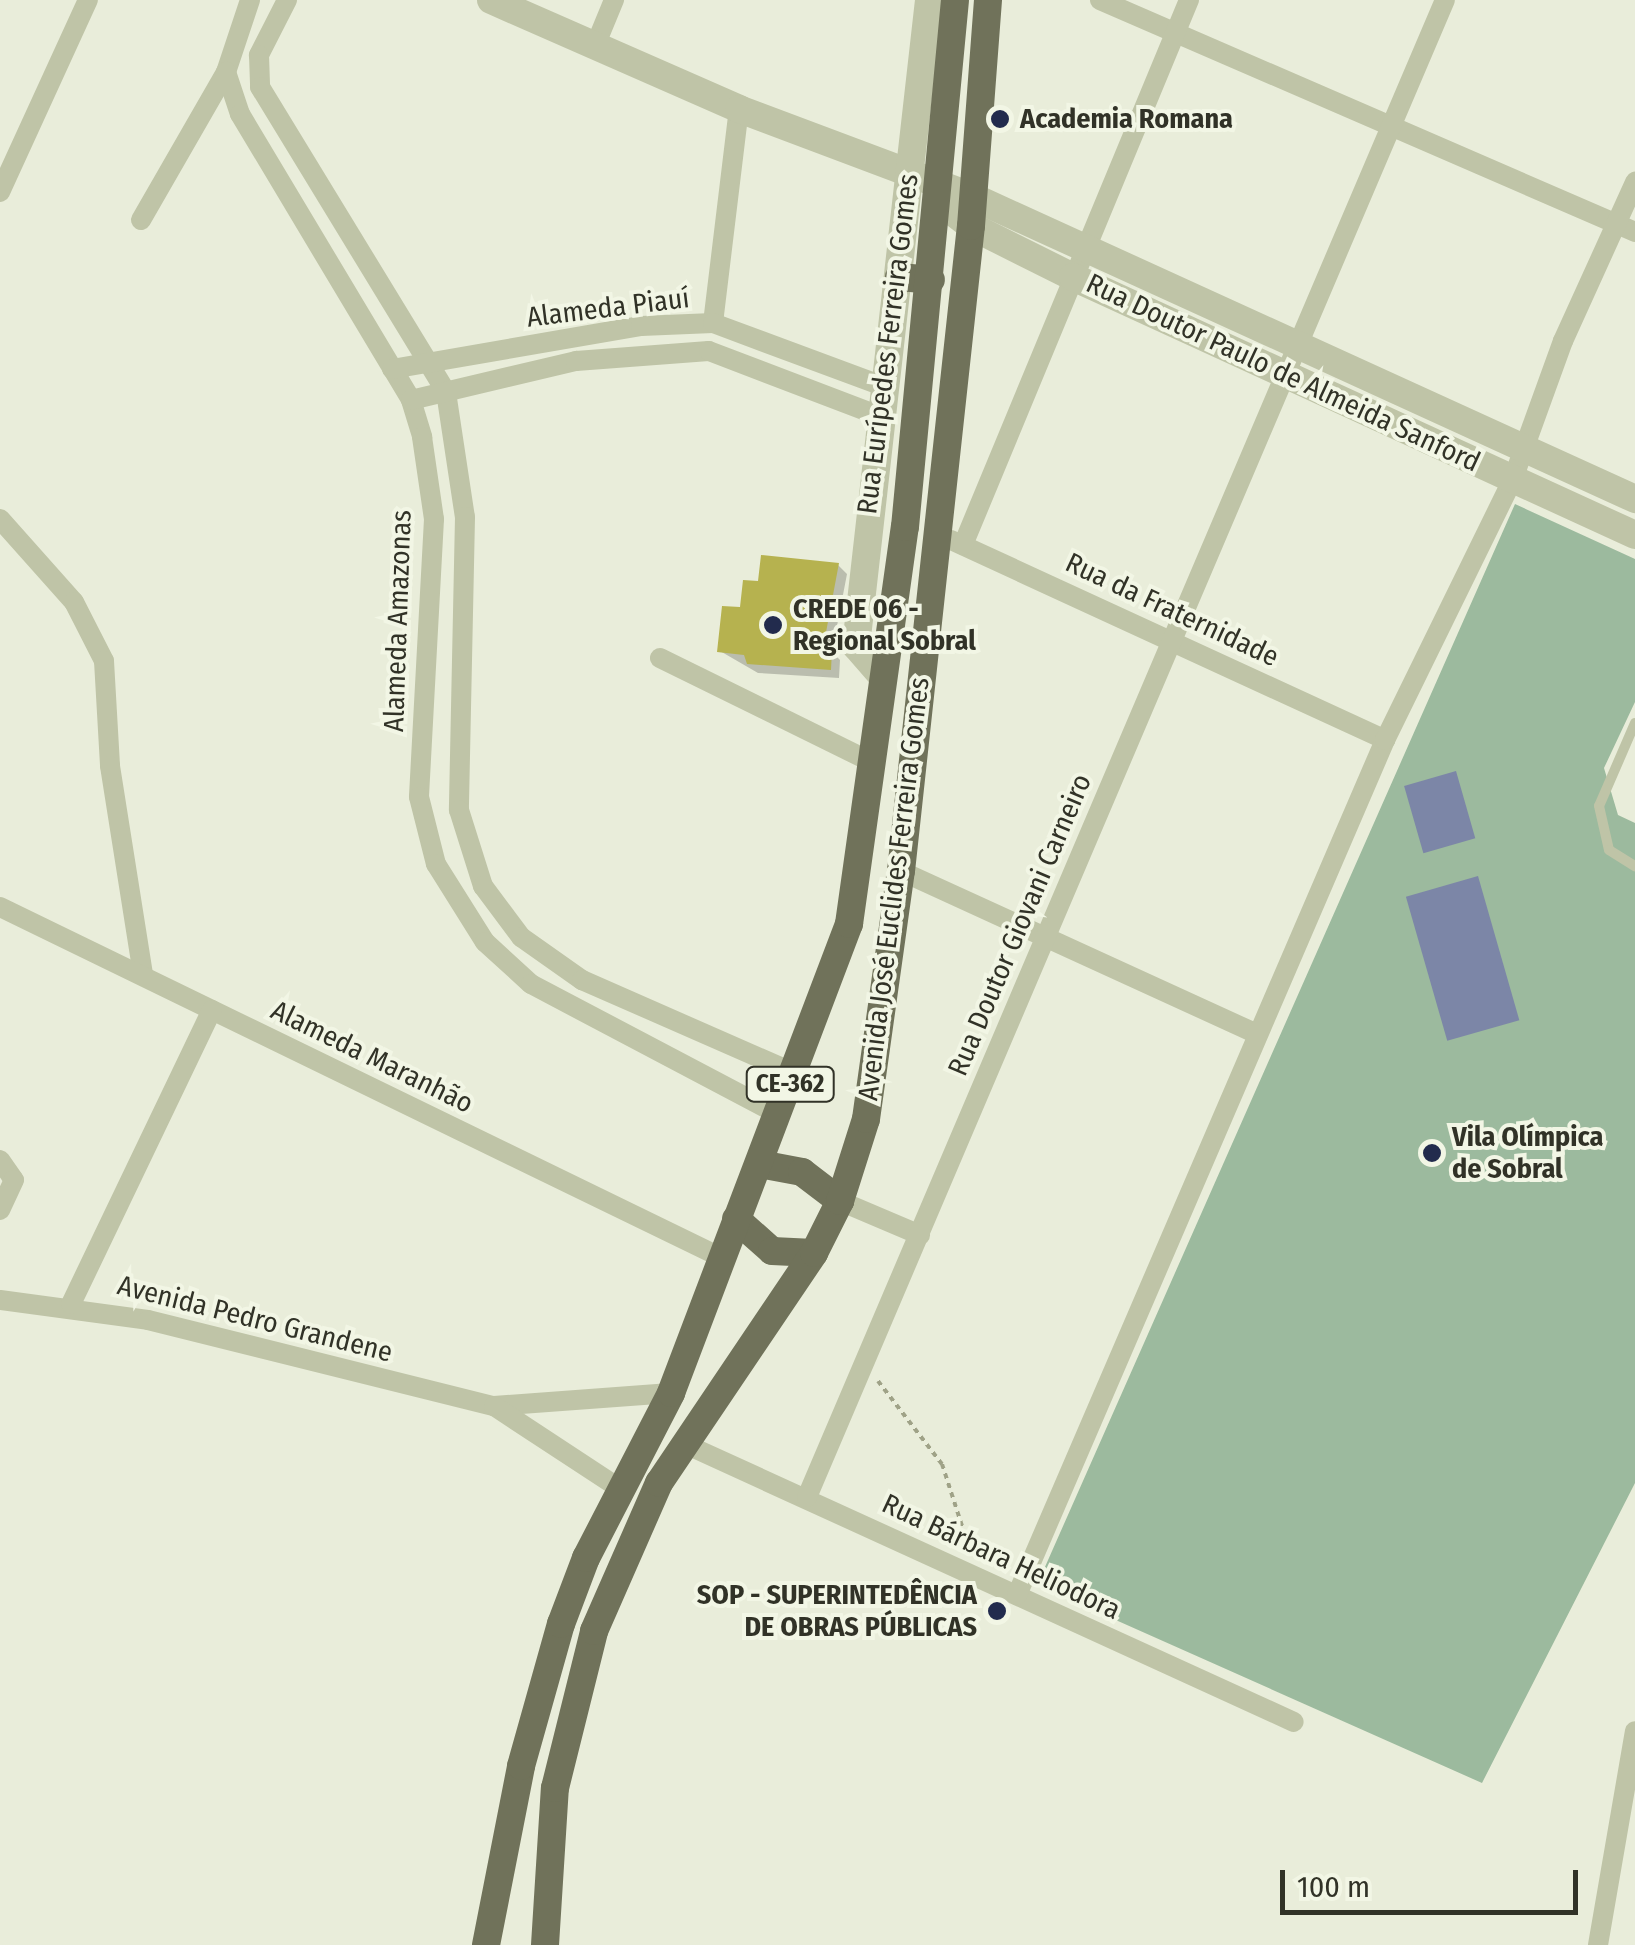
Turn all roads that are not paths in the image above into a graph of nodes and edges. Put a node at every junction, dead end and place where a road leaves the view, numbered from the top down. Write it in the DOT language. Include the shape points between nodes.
graph roads {
  1 [pos="88,0"];
  2 [pos="250,0"];
  3 [pos="288,0"];
  4 [pos="491,0"];
  5 [pos="614,0"];
  6 [pos="929,0"];
  7 [pos="955,0"];
  8 [pos="988,0"];
  9 [pos="1100,0"];
  10 [pos="1189,0"];
  11 [pos="1445,0"];
  12 [pos="241,20"];
  13 [pos="1174,32"];
  14 [pos="271,33"];
  15 [pos="595,46"];
  16 [pos="226,72"];
  17 [pos="739,109"];
  18 [pos="1392,126"];
  19 [pos="908,174"];
  20 [pos="1635,182"];
  21 [pos="937,191"];
  22 [pos="0,192"];
  23 [pos="973,197"];
  24 [pos="141,220"];
  25 [pos="972,226"];
  26 [pos="1626,228"];
  27 [pos="1079,264"];
  28 [pos="900,276"];
  29 [pos="931,280"];
  30 [pos="713,323"];
  31 [pos="1300,344"];
  32 [pos="434,362"];
  33 [pos="392,370"];
  34 [pos="1286,376"];
  35 [pos="882,386"];
  36 [pos="446,392"];
  37 [pos="411,400"];
  38 [pos="878,415"];
  39 [pos="1523,444"];
  40 [pos="1513,479"];
  41 [pos="1635,499"];
  42 [pos="0,519"];
  43 [pos="934,533"];
  44 [pos="1635,535"];
  45 [pos="963,545"];
  46 [pos="1173,639"];
  47 [pos="660,658"];
  48 [pos="882,677"];
  49 [pos="424,696"];
  50 [pos="458,698"];
  51 [pos="1635,723"];
  52 [pos="1385,740"];
  53 [pos="873,763"];
  54 [pos="1635,866"];
  55 [pos="901,872"];
  56 [pos="494,903"];
  57 [pos="0,907"];
  58 [pos="467,917"];
  59 [pos="1043,936"];
  60 [pos="557,965"];
  61 [pos="144,974"];
  62 [pos="531,984"];
  63 [pos="212,1010"];
  64 [pos="1257,1034"];
  65 [pos="794,1073"];
  66 [pos="779,1114"];
  67 [pos="0,1160"];
  68 [pos="760,1164"];
  69 [pos="840,1201"];
  70 [pos="0,1210"];
  71 [pos="736,1219"];
  72 [pos="920,1235"];
  73 [pos="814,1252"];
  74 [pos="720,1257"];
  75 [pos="0,1300"];
  76 [pos="70,1304"];
  77 [pos="671,1393"];
  78 [pos="494,1406"];
  79 [pos="684,1444"];
  80 [pos="622,1490"];
  81 [pos="807,1497"];
  82 [pos="1017,1595"];
  83 [pos="1294,1722"];
  84 [pos="1635,1731"];
  85 [pos="486,1945"];
  86 [pos="546,1945"];
  87 [pos="1598,1945"];
  1 -- 22 [label="street"];
  2 -- 12 [label="street"];
  3 -- 14 [label="street"];
  4 -- 15 [label="street"];
  5 -- 15 [label="street"];
  6 -- 19 [label="street, Rua Eurípedes Ferreira Gomes"];
  7 -- 21 [label="main road, Avenida José Euclides Ferreira Gomes / CE-362"];
  8 -- 23 [label="main road, Avenida José Euclides Ferreira Gomes / CE-362"];
  9 -- 13 [label="street"];
  10 -- 13 [label="street"];
  11 -- 18 [label="street, Rua Doutor Giovani Carneiro"];
  12 -- 14 [label="street"];
  12 -- 16 [label="street"];
  13 -- 18 [label="street"];
  13 -- 27 [label="street"];
  14 -- 32 [label="street" via="259,56 260,87"];
  15 -- 17 [label="street"];
  16 -- 24 [label="street"];
  16 -- 33 [label="street, Alameda Amazonas" via="240,114"];
  17 -- 19 [label="street"];
  17 -- 30 [label="street"];
  18 -- 26 [label="street"];
  18 -- 31 [label="street, Rua Doutor Giovani Carneiro"];
  19 -- 21 [label="street"];
  19 -- 28 [label="street, Rua Eurípedes Ferreira Gomes"];
  20 -- 26 [label="street"];
  21 -- 23 [label="street, Rua Doutor Paulo de Almeida Sanford"];
  21 -- 25 [label="street, Rua Doutor Paulo de Almeida Sanford"];
  21 -- 29 [label="main road, Avenida José Euclides Ferreira Gomes / CE-362"];
  23 -- 25 [label="main road, Avenida José Euclides Ferreira Gomes / CE-362"];
  23 -- 27 [label="street, Rua Doutor Paulo de Almeida Sanford"];
  25 -- 27 [label="street, Rua Doutor Paulo de Almeida Sanford"];
  25 -- 43 [label="main road, Avenida José Euclides Ferreira Gomes / CE-362"];
  26 -- 39 [label="street"];
  27 -- 31 [label="street, Rua Doutor Paulo de Almeida Sanford"];
  27 -- 34 [label="street, Rua Doutor Paulo de Almeida Sanford"];
  27 -- 45 [label="street"];
  28 -- 29 [label="main road"];
  28 -- 35 [label="street, Rua Eurípedes Ferreira Gomes"];
  29 -- 48 [label="main road, Avenida José Euclides Ferreira Gomes / CE-362"];
  30 -- 32 [label="street, Alameda Piauí" via="641,326"];
  30 -- 35 [label="street, Alameda Piauí"];
  31 -- 34 [label="street, Rua Doutor Giovani Carneiro"];
  31 -- 39 [label="street, Rua Doutor Paulo de Almeida Sanford"];
  32 -- 33 [label="street, Alameda Piauí"];
  32 -- 36 [label="street"];
  33 -- 37 [label="street, Alameda Amazonas"];
  34 -- 40 [label="street, Rua Doutor Paulo de Almeida Sanford"];
  34 -- 46 [label="street, Rua Doutor Giovani Carneiro"];
  35 -- 38 [label="street, Rua Eurípedes Ferreira Gomes"];
  36 -- 37 [label="street, Alameda Piauí"];
  36 -- 38 [label="street, Alameda Piauí" via="576,361 709,351"];
  36 -- 50 [label="street" via="465,517"];
  37 -- 49 [label="street, Alameda Amazonas" via="434,519"];
  38 -- 48 [label="street, Rua Eurípedes Ferreira Gomes" via="856,646"];
  39 -- 40 [label="street"];
  39 -- 41 [label="street, Rua Doutor Paulo de Almeida Sanford"];
  40 -- 44 [label="street, Rua Doutor Paulo de Almeida Sanford"];
  40 -- 52 [label="street"];
  42 -- 61 [label="street" via="74,602 104,661 110,766"];
  43 -- 45 [label="street, Rua da Fraternidade"];
  43 -- 55 [label="main road, Avenida José Euclides Ferreira Gomes / CE-362"];
  45 -- 46 [label="street, Rua da Fraternidade"];
  46 -- 52 [label="street, Rua da Fraternidade"];
  46 -- 59 [label="street, Rua Doutor Giovani Carneiro"];
  47 -- 53 [label="street"];
  48 -- 53 [label="main road, Avenida José Euclides Ferreira Gomes / CE-362"];
  49 -- 50 [label="street"];
  49 -- 58 [label="street, Alameda Amazonas" via="422,821 436,864"];
  50 -- 56 [label="street" via="459,810"];
  51 -- 54 [label="lane" via="1599,806 1610,850"];
  52 -- 64 [label="street"];
  53 -- 65 [label="main road, Avenida José Euclides Ferreira Gomes / CE-362" via="849,924"];
  55 -- 59 [label="street"];
  55 -- 69 [label="main road, Avenida José Euclides Ferreira Gomes / CE-362" via="866,1119"];
  56 -- 58 [label="street"];
  56 -- 60 [label="street" via="521,937"];
  57 -- 61 [label="street, Alameda Maranhão"];
  58 -- 62 [label="street, Alameda Amazonas"];
  59 -- 64 [label="street"];
  59 -- 72 [label="street, Rua Doutor Giovani Carneiro"];
  60 -- 62 [label="street"];
  60 -- 65 [label="street"];
  61 -- 63 [label="street, Alameda Maranhão"];
  62 -- 66 [label="street, Alameda Amazonas"];
  63 -- 74 [label="street, Alameda Maranhão"];
  63 -- 76 [label="street"];
  64 -- 82 [label="street"];
  65 -- 66 [label="main road, Avenida José Euclides Ferreira Gomes / CE-362"];
  66 -- 68 [label="main road, Avenida José Euclides Ferreira Gomes / CE-362"];
  67 -- 70 [label="street" via="14,1180"];
  68 -- 69 [label="main road" via="802,1172"];
  68 -- 71 [label="main road, Avenida José Euclides Ferreira Gomes / CE-362"];
  69 -- 72 [label="street"];
  69 -- 73 [label="main road, Avenida José Euclides Ferreira Gomes / CE-362"];
  71 -- 73 [label="main road" via="772,1252"];
  71 -- 74 [label="main road, Avenida José Euclides Ferreira Gomes / CE-362"];
  72 -- 81 [label="street, Rua Doutor Giovani Carneiro"];
  73 -- 79 [label="main road, Avenida José Euclides Ferreira Gomes / CE-362"];
  74 -- 77 [label="main road, Avenida José Euclides Ferreira Gomes / CE-362"];
  75 -- 76 [label="street, Avenida Pedro Grandene"];
  76 -- 78 [label="street, Avenida Pedro Grandene"];
  77 -- 78 [label="street, Avenida Pedro Grandene"];
  77 -- 80 [label="main road, Avenida José Euclides Ferreira Gomes / CE-362"];
  78 -- 80 [label="street, Avenida Pedro Grandene"];
  79 -- 81 [label="street, Rua Bárbara Heliodora"];
  79 -- 86 [label="main road, Avenida José Euclides Ferreira Gomes / CE-362" via="634,1530 579,1677 555,1788"];
  80 -- 85 [label="main road, Avenida José Euclides Ferreira Gomes / CE-362" via="586,1558 544,1671"];
  81 -- 82 [label="street, Rua Bárbara Heliodora"];
  82 -- 83 [label="street, Rua Bárbara Heliodora"];
  84 -- 87 [label="street"];
}
